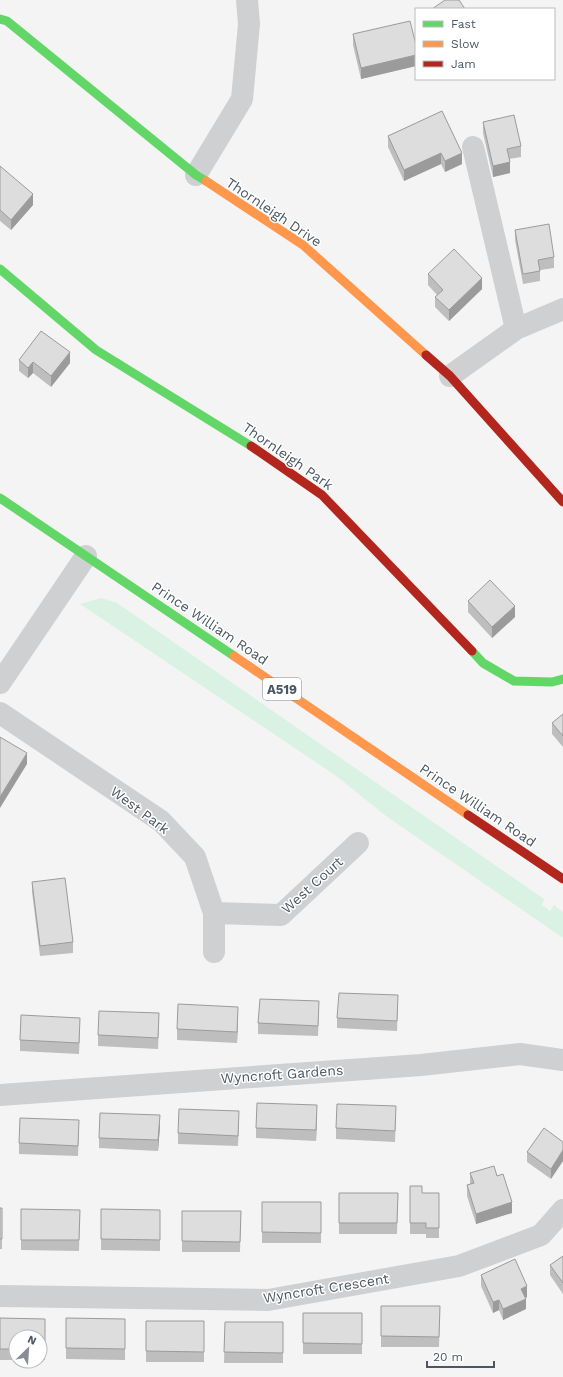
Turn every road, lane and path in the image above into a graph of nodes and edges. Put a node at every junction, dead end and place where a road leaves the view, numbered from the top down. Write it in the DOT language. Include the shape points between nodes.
graph roads {
  1 [pos="246,0"];
  2 [pos="0,19"];
  3 [pos="473,147"];
  4 [pos="196,175"];
  5 [pos="0,269"];
  6 [pos="563,309"];
  7 [pos="516,329"];
  8 [pos="450,376"];
  9 [pos="0,498"];
  10 [pos="563,502"];
  11 [pos="86,556"];
  12 [pos="563,679"];
  13 [pos="0,683"];
  14 [pos="0,713"];
  15 [pos="358,843"];
  16 [pos="563,879"];
  17 [pos="214,913"];
  18 [pos="214,952"];
  19 [pos="563,1060"];
  20 [pos="0,1095"];
  21 [pos="563,1210"];
  22 [pos="0,1296"];
  1 -- 4 [label="street" via="249,24 242,99"];
  2 -- 4 [label="street, Thornleigh Drive" via="7,21"];
  3 -- 7 [label="street"];
  4 -- 8 [label="street, Thornleigh Drive" via="303,245"];
  5 -- 12 [label="street, Thornleigh Park" via="96,350 236,436 322,495 483,663 514,681 552,682"];
  6 -- 7 [label="street"];
  7 -- 8 [label="street"];
  8 -- 10 [label="street, Thornleigh Drive"];
  9 -- 11 [label="street, Prince William Road / A519"];
  11 -- 13 [label="street"];
  11 -- 16 [label="street, Prince William Road / A519"];
  14 -- 17 [label="street, West Park" via="160,821 195,857"];
  15 -- 17 [label="street, West Court" via="282,915"];
  17 -- 18 [label="street, West Park"];
  19 -- 20 [label="street, Wyncroft Gardens" via="520,1054 421,1065"];
  21 -- 22 [label="street, Wyncroft Crescent" via="541,1235 459,1266 268,1300"];
}
